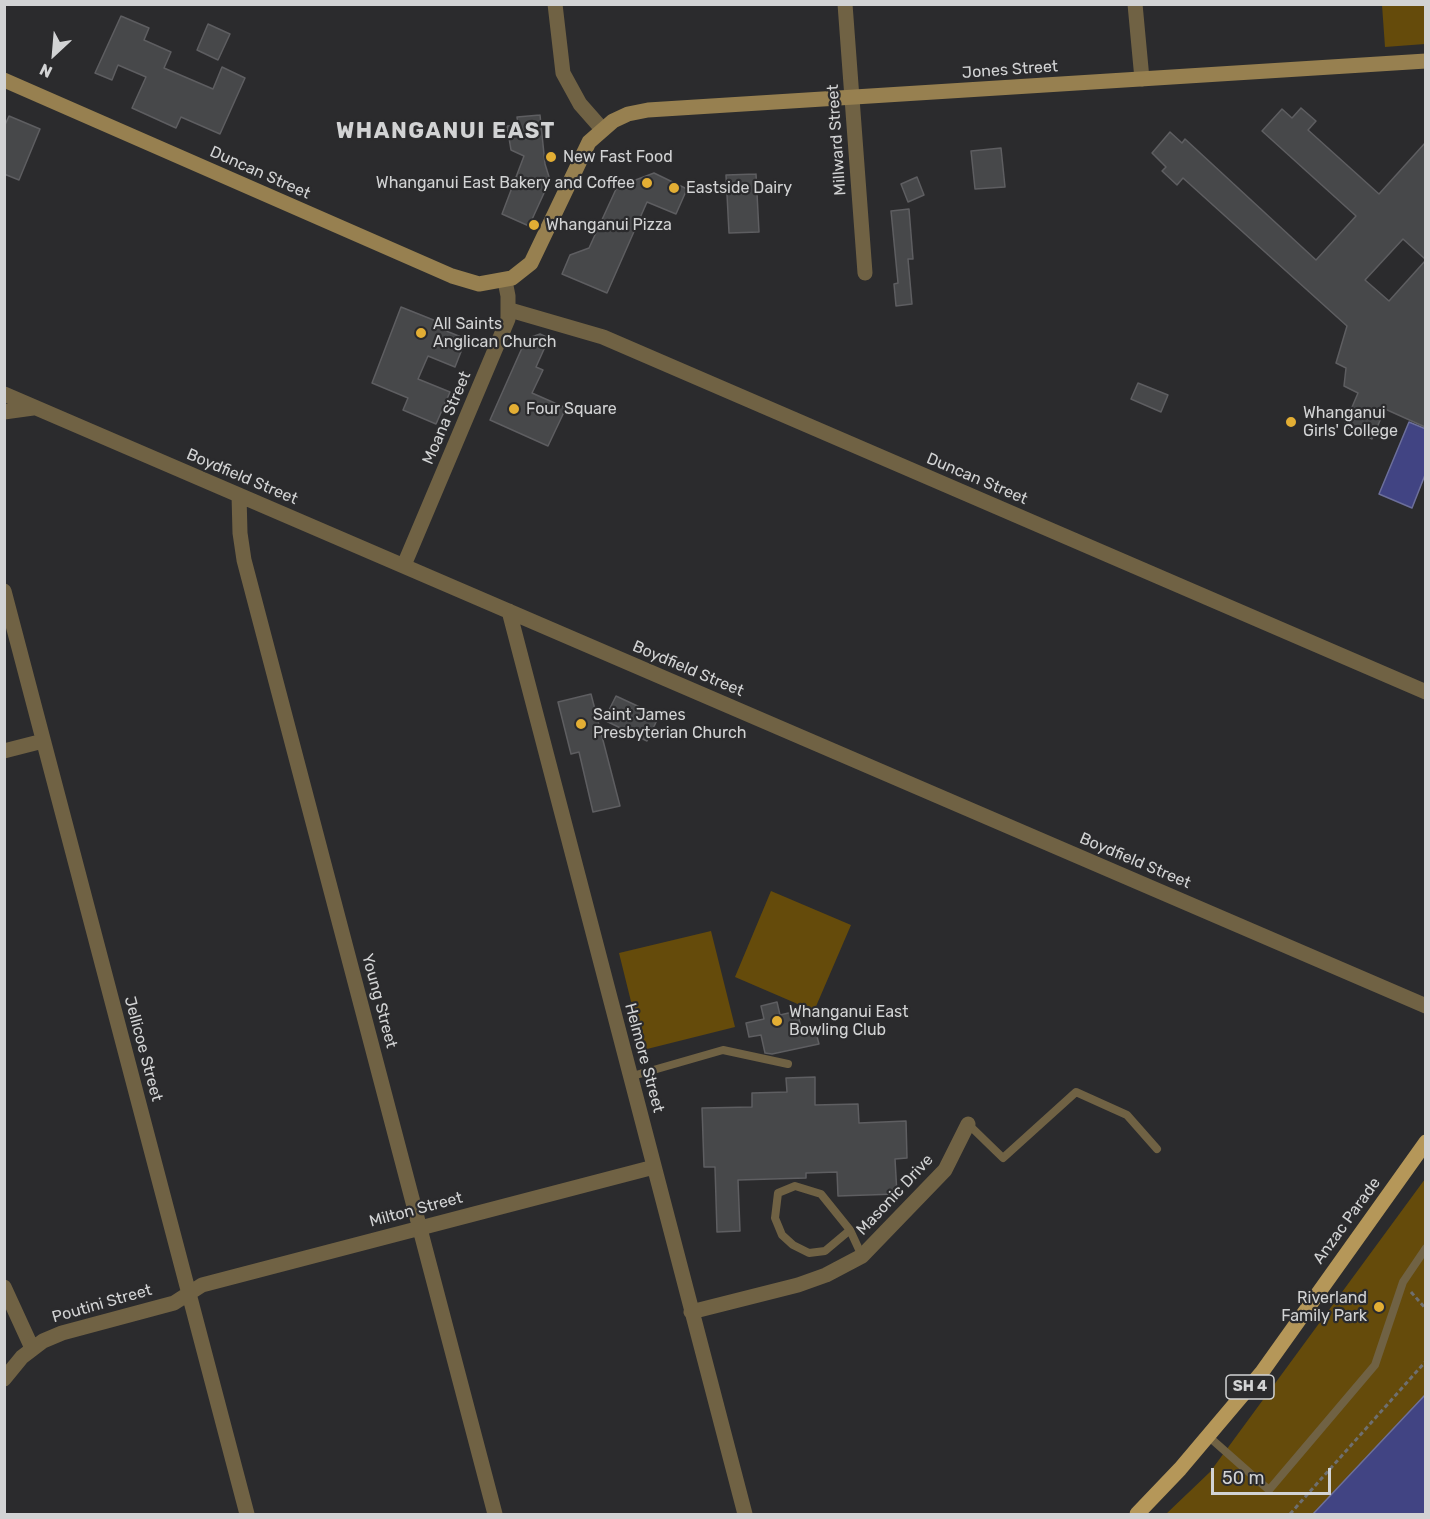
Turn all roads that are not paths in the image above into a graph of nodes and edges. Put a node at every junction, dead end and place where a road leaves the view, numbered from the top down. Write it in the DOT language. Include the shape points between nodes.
graph roads {
  1 [pos="555,4"];
  2 [pos="845,4"];
  3 [pos="1136,4"];
  4 [pos="1425,61"];
  5 [pos="1142,79"];
  6 [pos="4,80"];
  7 [pos="852,99"];
  8 [pos="602,129"];
  9 [pos="865,273"];
  10 [pos="505,281"];
  11 [pos="510,310"];
  12 [pos="4,394"];
  13 [pos="36,408"];
  14 [pos="4,412"];
  15 [pos="239,495"];
  16 [pos="404,566"];
  17 [pos="4,591"];
  18 [pos="509,611"];
  19 [pos="1425,692"];
  20 [pos="44,741"];
  21 [pos="4,751"];
  22 [pos="1425,1006"];
  23 [pos="788,1064"];
  24 [pos="629,1077"];
  25 [pos="968,1124"];
  26 [pos="1425,1142"];
  27 [pos="1157,1149"];
  28 [pos="654,1167"];
  29 [pos="420,1228"];
  30 [pos="850,1230"];
  31 [pos="1425,1248"];
  32 [pos="862,1256"];
  33 [pos="1417,1259"];
  34 [pos="1425,1266"];
  35 [pos="4,1287"];
  36 [pos="188,1293"];
  37 [pos="692,1312"];
  38 [pos="32,1348"];
  39 [pos="4,1379"];
  40 [pos="1208,1436"];
  41 [pos="247,1515"];
  42 [pos="495,1515"];
  43 [pos="745,1515"];
  44 [pos="1137,1515"];
  1 -- 8 [label="street" via="563,73 580,104"];
  2 -- 7 [label="street, Millward Street"];
  3 -- 5 [label="street"];
  4 -- 5 [label="main road, Jones Street"];
  5 -- 7 [label="main road, Jones Street"];
  6 -- 10 [label="main road, Duncan Street" via="452,276 479,284"];
  7 -- 8 [label="main road, Jones Street" via="648,110 628,114"];
  7 -- 9 [label="street, Millward Street"];
  8 -- 10 [label="main road" via="580,158 538,253 525,269"];
  10 -- 11 [label="street, Moana Street"];
  11 -- 16 [label="street, Moana Street"];
  11 -- 19 [label="street, Duncan Street" via="603,337"];
  12 -- 13 [label="street, Boydfield Street"];
  13 -- 14 [label="street"];
  13 -- 15 [label="street, Boydfield Street"];
  15 -- 16 [label="street, Boydfield Street"];
  15 -- 29 [label="street, Young Street" via="244,560"];
  16 -- 18 [label="street, Boydfield Street"];
  17 -- 20 [label="street, Jellicoe Street"];
  18 -- 22 [label="street, Boydfield Street"];
  18 -- 24 [label="street, Helmore Street"];
  20 -- 21 [label="street"];
  20 -- 36 [label="street, Jellicoe Street"];
  23 -- 24 [label="lane" via="723,1050"];
  24 -- 28 [label="street, Helmore Street"];
  25 -- 27 [label="lane" via="1003,1158 1076,1092 1127,1115"];
  25 -- 32 [label="street, Masonic Drive" via="945,1170"];
  26 -- 40 [label="main road, Anzac Parade / SH 4" via="1262,1372"];
  28 -- 29 [label="street, Milton Street"];
  28 -- 37 [label="street, Helmore Street"];
  29 -- 36 [label="street, Milton Street" via="202,1285"];
  29 -- 42 [label="street, Young Street"];
  30 -- 30 [label="lane" via="821,1194 795,1186 778,1193 775,1218 782,1235 801,1250 825,1251"];
  30 -- 32 [label="lane"];
  31 -- 33 [label="lane"];
  32 -- 37 [label="street, Masonic Drive" via="798,1285"];
  33 -- 34 [label="lane"];
  33 -- 40 [label="lane" via="1403,1282 1375,1365 1269,1490"];
  35 -- 38 [label="street"];
  36 -- 38 [label="street, Poutini Street" via="174,1303 62,1333"];
  36 -- 41 [label="street, Jellicoe Street"];
  37 -- 43 [label="street, Helmore Street"];
  38 -- 39 [label="street, Poutini Street"];
  40 -- 44 [label="main road, Anzac Parade / SH 4"];
}
